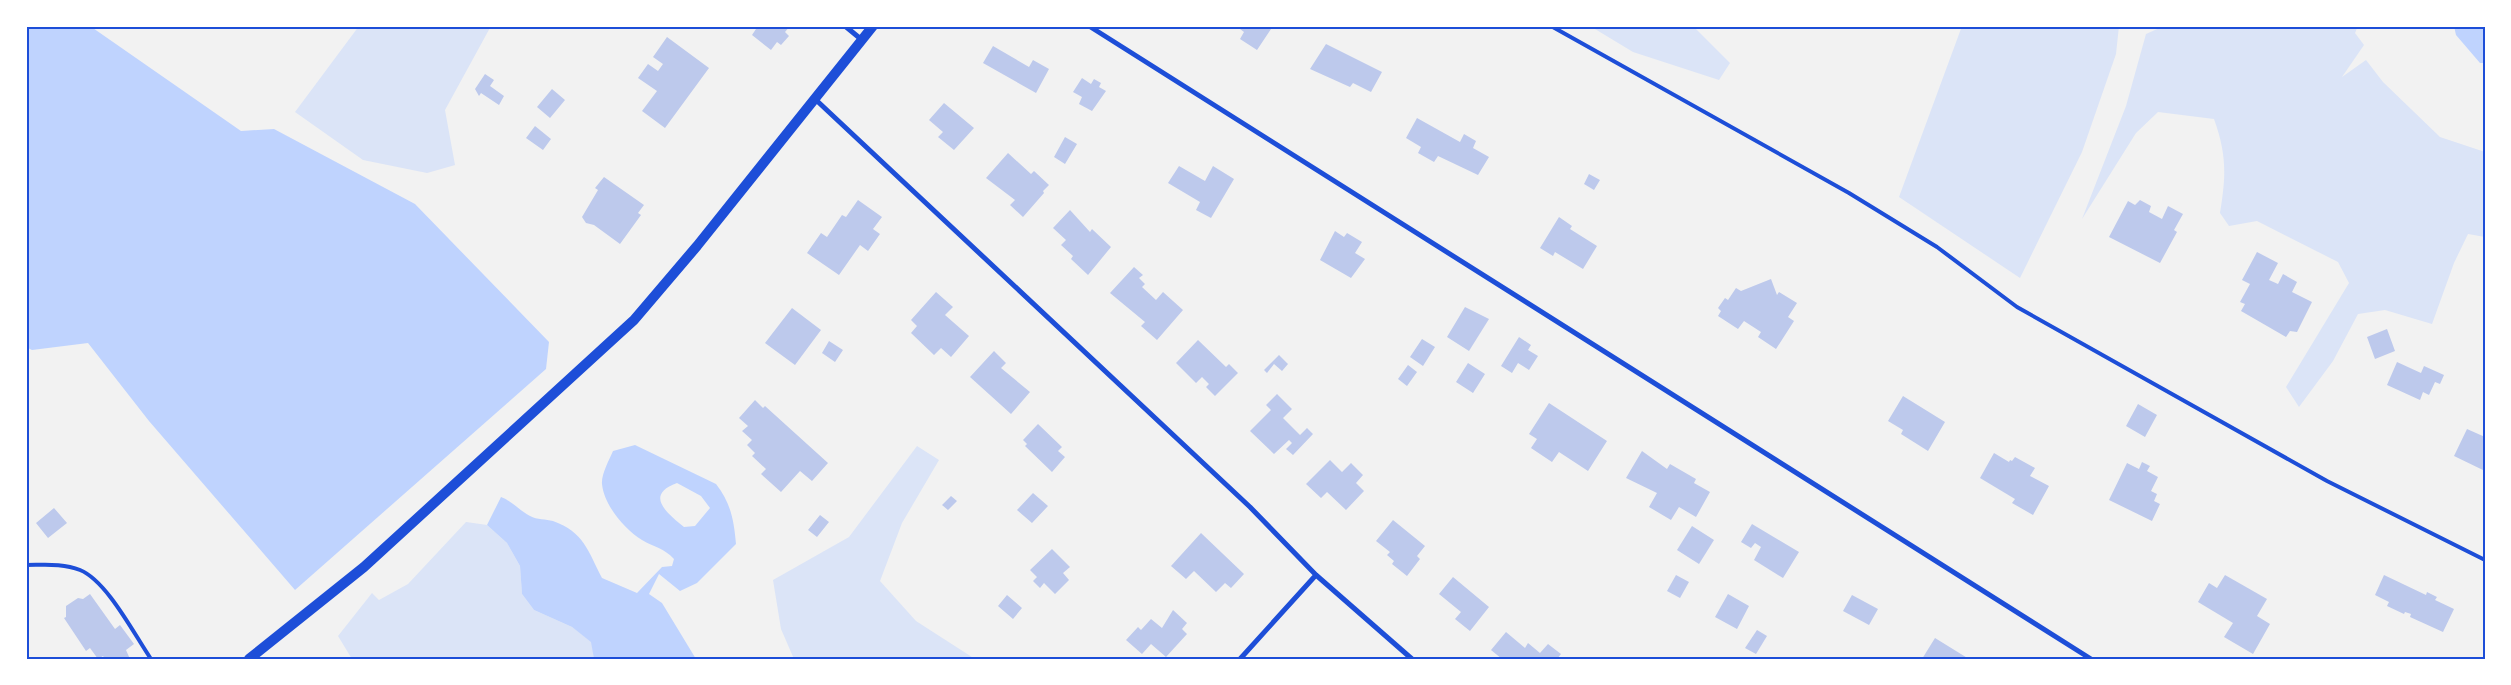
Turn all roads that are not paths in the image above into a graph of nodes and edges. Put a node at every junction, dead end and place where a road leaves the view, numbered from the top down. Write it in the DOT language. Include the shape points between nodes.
graph roads {
  1 [pos="845,26"];
  2 [pos="872,26"];
  3 [pos="1089,26"];
  4 [pos="1552,26"];
  5 [pos="862,40"];
  6 [pos="815,99"];
  7 [pos="2485,560"];
  8 [pos="26,565"];
  9 [pos="1316,575"];
  10 [pos="151,659"];
  11 [pos="249,659"];
  12 [pos="1240,659"];
  13 [pos="1412,659"];
  14 [pos="2091,659"];
  1 -- 5 [label="street"];
  2 -- 5 [label="main road"];
  3 -- 14 [label="street"];
  4 -- 7 [label="lane" via="1849,193 1937,247 2017,307 2327,481"];
  5 -- 6 [label="main road"];
  6 -- 9 [label="street" via="1250,507"];
  6 -- 11 [label="main road" via="634,320 364,567"];
  8 -- 10 [label="lane" via="57,565 80,570 102,586"];
  9 -- 12 [label="street"];
  9 -- 13 [label="street"];
}
